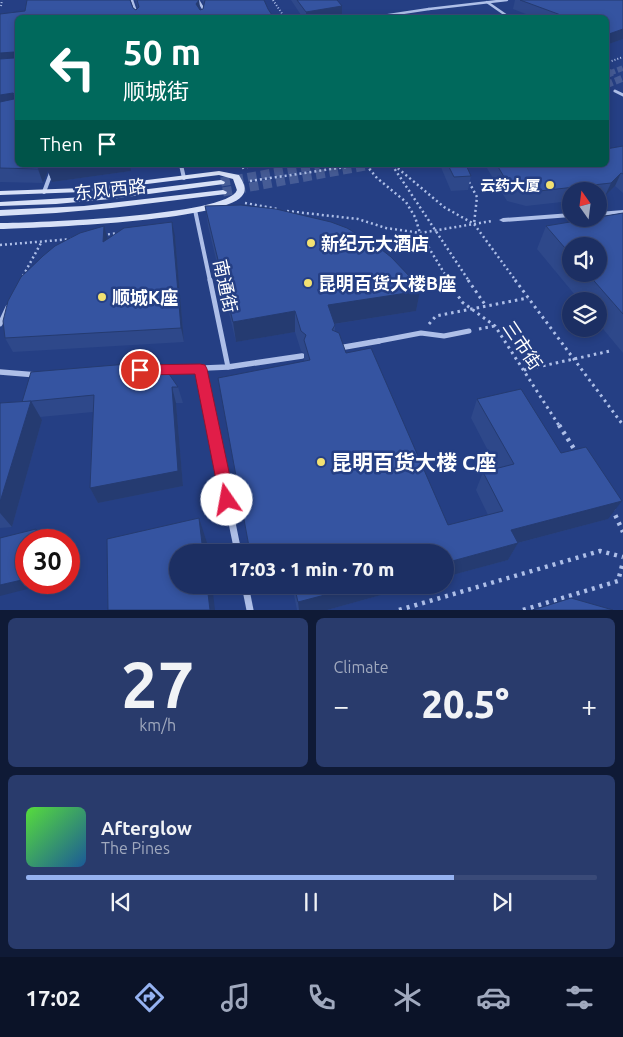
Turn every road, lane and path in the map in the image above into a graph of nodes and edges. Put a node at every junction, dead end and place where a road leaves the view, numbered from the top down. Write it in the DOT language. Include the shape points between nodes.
graph roads {
  1 [pos="2,0"];
  2 [pos="132,0"];
  3 [pos="198,0"];
  4 [pos="273,0"];
  5 [pos="507,0"];
  6 [pos="486,1"];
  7 [pos="1,6"];
  8 [pos="429,9"];
  9 [pos="137,15"];
  10 [pos="201,15"];
  11 [pos="282,15"];
  12 [pos="389,15"];
  13 [pos="506,15"];
  14 [pos="623,57"];
  15 [pos="609,59"];
  16 [pos="612,60"];
  17 [pos="609,62"];
  18 [pos="615,91"];
  19 [pos="623,95"];
  20 [pos="53,167"];
  21 [pos="181,167"];
  22 [pos="345,167"];
  23 [pos="367,167"];
  24 [pos="394,167"];
  25 [pos="395,167"];
  26 [pos="184,178"];
  27 [pos="468,181"];
  28 [pos="221,182"];
  29 [pos="240,182"];
  30 [pos="44,192"];
  31 [pos="223,192"];
  32 [pos="0,193"];
  33 [pos="227,203"];
  34 [pos="0,204"];
  35 [pos="195,210"];
  36 [pos="623,212"];
  37 [pos="0,213"];
  38 [pos="608,213"];
  39 [pos="562,216"];
  40 [pos="503,220"];
  41 [pos="474,224"];
  42 [pos="0,226"];
  43 [pos="437,230"];
  44 [pos="124,232"];
  45 [pos="420,233"];
  46 [pos="96,236"];
  47 [pos="78,238"];
  48 [pos="40,243"];
  49 [pos="0,245"];
  50 [pos="15,292"];
  51 [pos="528,298"];
  52 [pos="486,306"];
  53 [pos="471,309"];
  54 [pos="0,324"];
  55 [pos="495,326"];
  56 [pos="469,331"];
  57 [pos="421,333"];
  58 [pos="379,341"];
  59 [pos="336,349"];
  60 [pos="610,352"];
  61 [pos="302,356"];
  62 [pos="573,359"];
  63 [pos="228,367"];
  64 [pos="200,369"];
  65 [pos="150,370"];
  66 [pos="524,370"];
  67 [pos="0,372"];
  68 [pos="40,375"];
  69 [pos="623,425"];
  70 [pos="581,459"];
  71 [pos="607,500"];
  72 [pos="623,532"];
  73 [pos="236,544"];
  74 [pos="623,557"];
  75 [pos="623,562"];
  76 [pos="247,594"];
  77 [pos="250,610"];
  78 [pos="399,610"];
  79 [pos="523,610"];
  1 -- 7 [label="path"];
  2 -- 9 [label="street"];
  3 -- 10 [label="street" via="204,10"];
  4 -- 11 [label="path"];
  5 -- 6 [label="street"];
  6 -- 8 [label="street"];
  6 -- 13 [label="street"];
  8 -- 12 [label="street"];
  14 -- 16 [label="path"];
  15 -- 16 [label="path"];
  16 -- 17 [label="path"];
  18 -- 19 [label="street"];
  20 -- 30 [label="street"];
  21 -- 26 [label="street"];
  22 -- 29 [label="path"];
  23 -- 45 [label="path, 三市街" via="401,196 418,222"];
  24 -- 43 [label="path"];
  25 -- 41 [label="path, 三市街" via="444,207"];
  26 -- 29 [label="main road" via="219,173 236,177"];
  26 -- 30 [label="main road"];
  27 -- 41 [label="path" via="477,197"];
  28 -- 34 [label="main road, 东风西路" via="114,197"];
  29 -- 33 [label="main road" via="240,193"];
  30 -- 32 [label="main road"];
  31 -- 37 [label="main road, 东风西路" via="113,206"];
  33 -- 35 [label="main road"];
  33 -- 45 [label="path" via="252,203 295,213 358,219 386,228"];
  35 -- 42 [label="main road" via="89,222"];
  35 -- 63 [label="street, 南通街"];
  36 -- 38 [label="street"];
  39 -- 40 [label="street"];
  40 -- 41 [label="path"];
  41 -- 43 [label="path"];
  41 -- 51 [label="path, 三市街"];
  43 -- 45 [label="path"];
  43 -- 52 [label="path"];
  44 -- 46 [label="path"];
  45 -- 53 [label="path, 三市街" via="462,302"];
  47 -- 48 [label="path"];
  48 -- 49 [label="path"];
  48 -- 50 [label="path"];
  50 -- 54 [label="street"];
  51 -- 52 [label="path"];
  51 -- 62 [label="path, 三市街"];
  52 -- 53 [label="path"];
  53 -- 55 [label="path, 三市街"];
  53 -- 57 [label="path" via="436,316"];
  55 -- 56 [label="path"];
  55 -- 66 [label="path, 三市街"];
  56 -- 57 [label="street" via="444,336"];
  57 -- 58 [label="street"];
  58 -- 59 [label="street"];
  60 -- 62 [label="path"];
  61 -- 63 [label="street"];
  62 -- 66 [label="path"];
  62 -- 69 [label="path, 三市街"];
  63 -- 64 [label="street"];
  64 -- 65 [label="street"];
  64 -- 73 [label="street"];
  66 -- 70 [label="path, 三市街"];
  67 -- 68 [label="street"];
  71 -- 72 [label="path"];
  74 -- 78 [label="path" via="600,551"];
  75 -- 79 [label="path" via="618,581"];
  76 -- 77 [label="street"];
}
